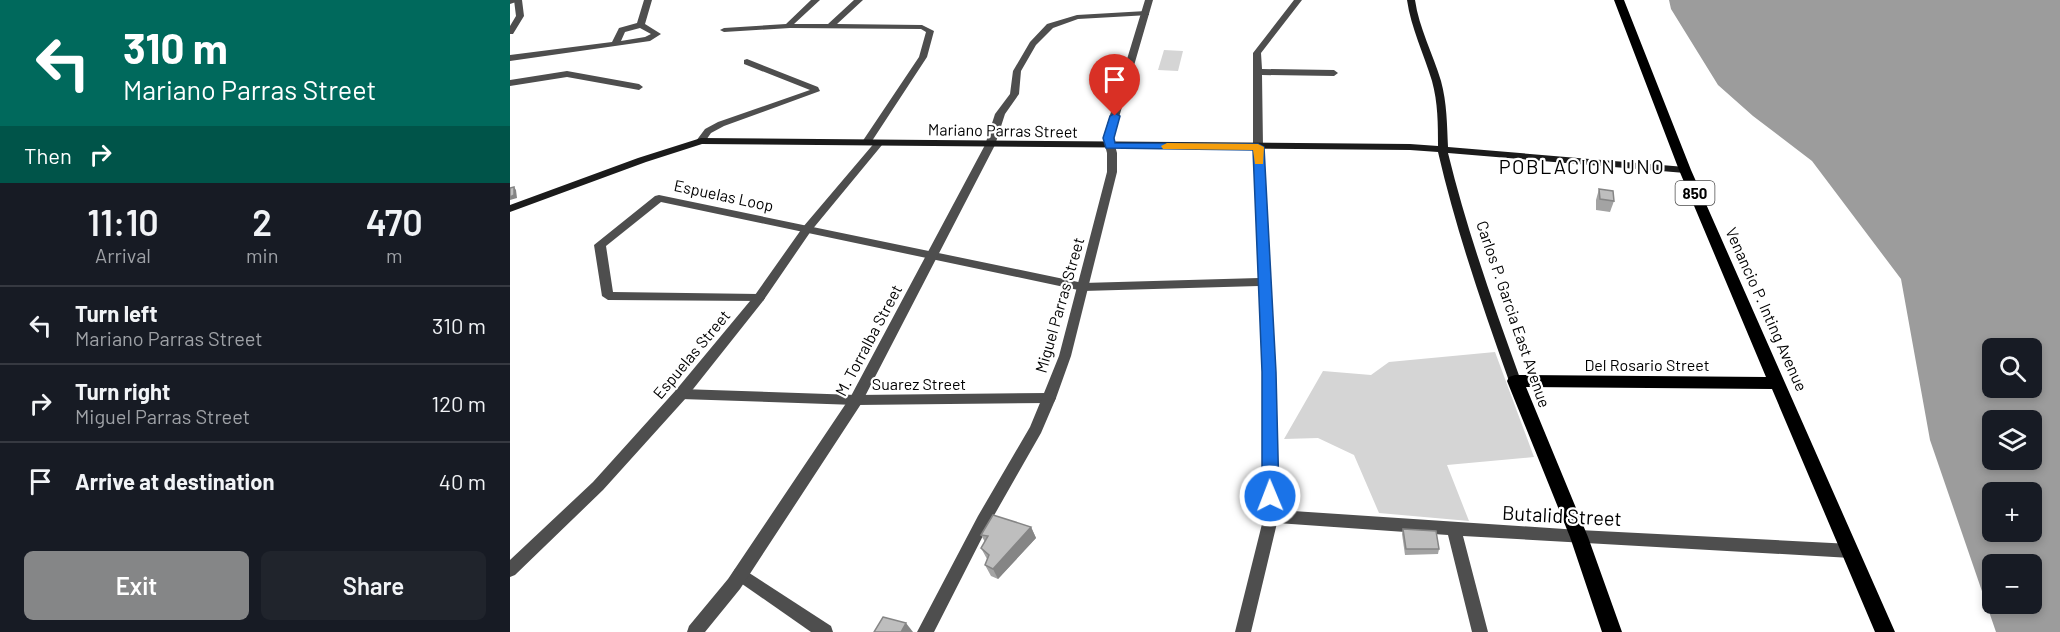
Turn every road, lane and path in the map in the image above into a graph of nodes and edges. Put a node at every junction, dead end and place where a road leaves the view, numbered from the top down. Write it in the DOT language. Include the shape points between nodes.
graph roads {
  1 [pos="518,0"];
  2 [pos="648,0"];
  3 [pos="816,0"];
  4 [pos="859,0"];
  5 [pos="1149,0"];
  6 [pos="1298,0"];
  7 [pos="1411,0"];
  8 [pos="1618,0"];
  9 [pos="510,2"];
  10 [pos="1146,13"];
  11 [pos="641,25"];
  12 [pos="790,26"];
  13 [pos="830,26"];
  14 [pos="724,30"];
  15 [pos="510,33"];
  16 [pos="615,44"];
  17 [pos="510,58"];
  18 [pos="747,62"];
  19 [pos="1257,72"];
  20 [pos="1334,73"];
  21 [pos="510,83"];
  22 [pos="639,87"];
  23 [pos="701,141"];
  24 [pos="873,142"];
  25 [pos="990,146"];
  26 [pos="1110,146"];
  27 [pos="1258,147"];
  28 [pos="1443,151"];
  29 [pos="1685,170"];
  30 [pos="510,209"];
  31 [pos="807,229"];
  32 [pos="932,255"];
  33 [pos="1264,282"];
  34 [pos="1083,287"];
  35 [pos="759,298"];
  36 [pos="1515,381"];
  37 [pos="1779,383"];
  38 [pos="681,394"];
  39 [pos="1049,398"];
  40 [pos="856,400"];
  41 [pos="1271,516"];
  42 [pos="1454,529"];
  43 [pos="1579,537"];
  44 [pos="1851,551"];
  45 [pos="510,570"];
  46 [pos="740,574"];
  47 [pos="696,632"];
  48 [pos="825,632"];
  49 [pos="925,632"];
  50 [pos="1243,632"];
  51 [pos="1480,632"];
  52 [pos="1612,632"];
  53 [pos="1885,632"];
  1 -- 9 [label="street"];
  1 -- 15 [label="street" via="520,16"];
  2 -- 11 [label="street"];
  3 -- 12 [label="street"];
  4 -- 13 [label="street"];
  5 -- 10 [label="street, Miguel Parras Street"];
  6 -- 19 [label="street" via="1257,53"];
  7 -- 28 [label="main road, Carlos P. Garcia East Avenue" via="1442,109"];
  8 -- 29 [label="main road, Venancio P. Inting Avenue / 850"];
  10 -- 25 [label="street, M. Torralba Street" via="1077,17 1050,27 1033,44 1017,71 1014,94 1000,114"];
  10 -- 26 [label="street, Miguel Parras Street" via="1108,138"];
  11 -- 16 [label="street" via="622,30"];
  11 -- 16 [label="street" via="657,34"];
  12 -- 13 [label="street"];
  12 -- 14 [label="street"];
  13 -- 24 [label="street, Espuelas Street" via="922,27 930,31 923,57"];
  16 -- 17 [label="street"];
  18 -- 23 [label="street" via="816,91 721,124 708,131"];
  19 -- 20 [label="street"];
  19 -- 27 [label="street"];
  21 -- 22 [label="street" via="567,74"];
  23 -- 24 [label="main road, Mariano Parras Street"];
  23 -- 30 [label="main road, Mariano Parras Street"];
  24 -- 25 [label="main road, Mariano Parras Street"];
  24 -- 31 [label="street, Espuelas Street"];
  25 -- 26 [label="main road, Mariano Parras Street"];
  25 -- 32 [label="street, M. Torralba Street"];
  26 -- 27 [label="main road, Mariano Parras Street"];
  26 -- 34 [label="street, Miguel Parras Street" via="1112,172"];
  27 -- 28 [label="main road, Mariano Parras Street" via="1410,147"];
  27 -- 33 [label="street"];
  28 -- 29 [label="main road, Mariano Parras Street"];
  28 -- 36 [label="main road, Carlos P. Garcia East Avenue" via="1479,281"];
  29 -- 37 [label="main road, Venancio P. Inting Avenue / 850"];
  31 -- 32 [label="street"];
  31 -- 35 [label="street, Espuelas Street"];
  31 -- 35 [label="street, Espuelas Loop" via="659,198 600,245 608,296"];
  32 -- 34 [label="street"];
  32 -- 40 [label="street, M. Torralba Street"];
  33 -- 34 [label="street"];
  33 -- 41 [label="street"];
  34 -- 39 [label="street, Miguel Parras Street"];
  35 -- 38 [label="street, Espuelas Street"];
  36 -- 37 [label="main road, Del Rosario Street"];
  36 -- 43 [label="main road, Carlos P. Garcia East Avenue"];
  37 -- 44 [label="main road, Venancio P. Inting Avenue / 850"];
  38 -- 40 [label="street, Suarez Street"];
  38 -- 45 [label="street, Espuelas Street" via="598,486"];
  39 -- 40 [label="street, Suarez Street"];
  39 -- 49 [label="street, Miguel Parras Street" via="1036,429"];
  40 -- 46 [label="street, M. Torralba Street"];
  41 -- 42 [label="street, Butalid Street"];
  41 -- 50 [label="street"];
  42 -- 43 [label="street, Butalid Street"];
  42 -- 51 [label="street"];
  43 -- 44 [label="street, Butalid Street"];
  43 -- 52 [label="main road, Carlos P. Garcia East Avenue"];
  44 -- 53 [label="main road, Venancio P. Inting Avenue / 850"];
  46 -- 47 [label="street, M. Torralba Street"];
  46 -- 48 [label="street"];
}
